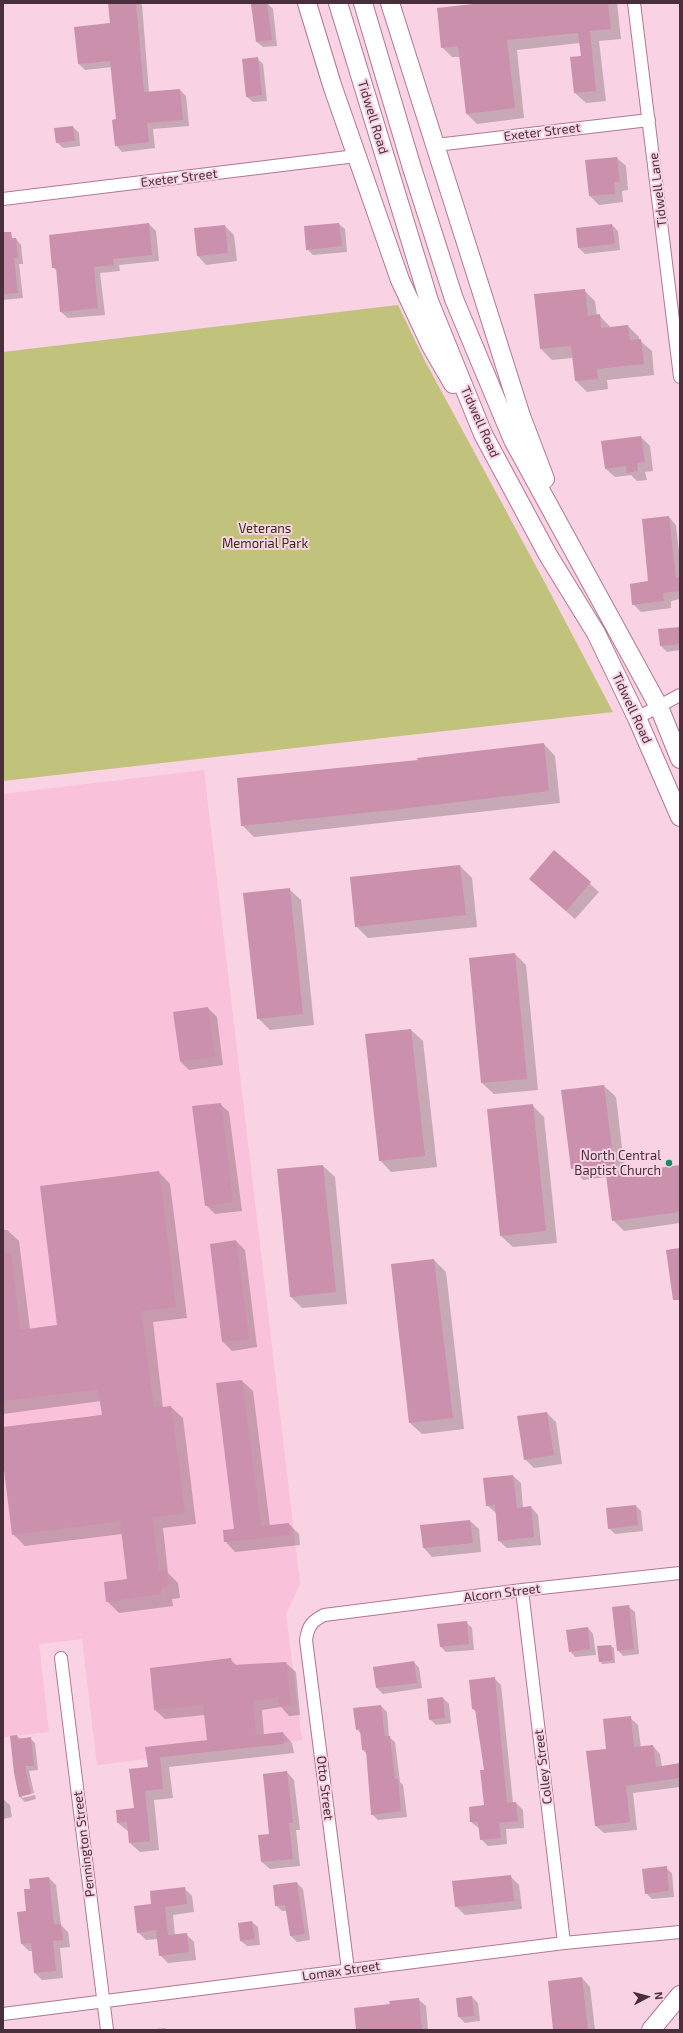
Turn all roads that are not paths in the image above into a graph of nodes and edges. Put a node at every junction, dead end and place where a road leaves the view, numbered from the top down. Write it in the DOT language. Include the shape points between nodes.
graph roads {
  1 [pos="307,3"];
  2 [pos="338,3"];
  3 [pos="363,3"];
  4 [pos="390,3"];
  5 [pos="634,3"];
  6 [pos="649,120"];
  7 [pos="436,145"];
  8 [pos="356,156"];
  9 [pos="3,199"];
  10 [pos="680,377"];
  11 [pos="483,434"];
  12 [pos="571,547"];
  13 [pos="680,695"];
  14 [pos="659,706"];
  15 [pos="637,718"];
  16 [pos="680,760"];
  17 [pos="680,817"];
  18 [pos="680,1573"];
  19 [pos="522,1590"];
  20 [pos="324,1615"];
  21 [pos="61,1658"];
  22 [pos="680,1932"];
  23 [pos="564,1943"];
  24 [pos="348,1970"];
  25 [pos="680,1995"];
  26 [pos="103,2002"];
  27 [pos="3,2014"];
  28 [pos="107,2030"];
  29 [pos="651,2030"];
  1 -- 8 [label="main road"];
  2 -- 11 [label="main road, Tidwell Road" via="430,301"];
  3 -- 12 [label="main road, Tidwell Road" via="454,299 513,440"];
  4 -- 7 [label="main road"];
  5 -- 6 [label="street, Tidwell Lane"];
  6 -- 7 [label="street, Exeter Street"];
  6 -- 10 [label="street, Tidwell Lane"];
  7 -- 12 [label="main road" via="521,416"];
  8 -- 9 [label="street, Exeter Street"];
  8 -- 11 [label="main road" via="400,280 431,346"];
  11 -- 15 [label="main road, Tidwell Road" via="548,555 596,633"];
  12 -- 14 [label="main road, Tidwell Road"];
  13 -- 14 [label="street"];
  14 -- 15 [label="street"];
  14 -- 16 [label="main road, Tidwell Road"];
  15 -- 17 [label="main road, Tidwell Road"];
  18 -- 19 [label="street, Alcorn Street"];
  19 -- 20 [label="street, Alcorn Street"];
  19 -- 23 [label="street, Colley Street"];
  20 -- 24 [label="street, Otto Street" via="313,1620 306,1640"];
  21 -- 26 [label="street, Pennington Street"];
  22 -- 23 [label="street, Lomax Street"];
  23 -- 24 [label="street, Lomax Street"];
  24 -- 26 [label="street, Lomax Street"];
  25 -- 29 [label="main road"];
  26 -- 27 [label="street, Lomax Street"];
  26 -- 28 [label="street, Pennington Street"];
}
